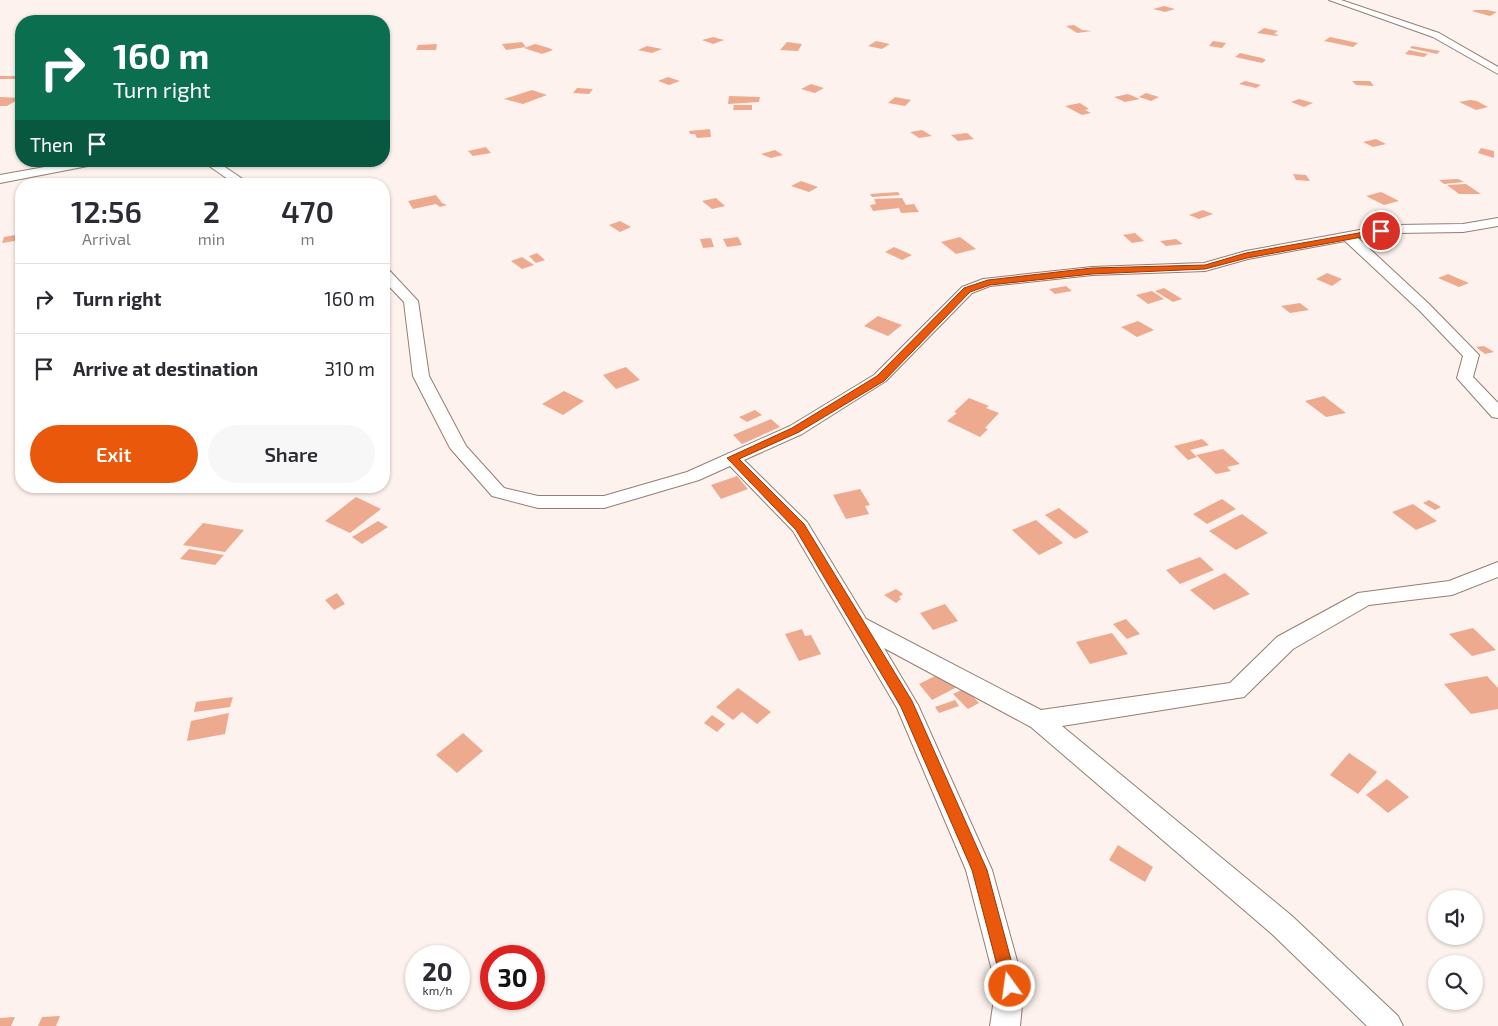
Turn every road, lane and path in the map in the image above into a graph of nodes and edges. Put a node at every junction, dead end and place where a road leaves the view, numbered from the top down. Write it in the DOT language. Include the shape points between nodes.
graph roads {
  1 [pos="1334,0"];
  2 [pos="1498,71"];
  3 [pos="65,167"];
  4 [pos="217,167"];
  5 [pos="235,178"];
  6 [pos="0,179"];
  7 [pos="1498,222"];
  8 [pos="1348,236"];
  9 [pos="390,280"];
  10 [pos="1498,413"];
  11 [pos="732,458"];
  12 [pos="1498,569"];
  13 [pos="859,625"];
  14 [pos="1039,720"];
  15 [pos="1005,1026"];
  16 [pos="1388,1026"];
  1 -- 2 [label="street" via="1436,35"];
  3 -- 6 [label="street"];
  4 -- 5 [label="street"];
  7 -- 8 [label="street" via="1464,228 1397,229"];
  8 -- 10 [label="street" via="1472,355 1465,378"];
  8 -- 11 [label="street" via="1246,255 1205,267 1092,271 988,282 967,290 880,378 796,430"];
  9 -- 11 [label="street" via="411,301 421,376 458,448 498,492 538,502 604,502 693,476"];
  11 -- 13 [label="street" via="800,527"];
  12 -- 14 [label="street" via="1452,588 1365,598 1285,643 1236,691"];
  13 -- 14 [label="street"];
  13 -- 15 [label="street" via="907,705 980,870 1010,986"];
  14 -- 16 [label="street" via="1282,925"];
}
